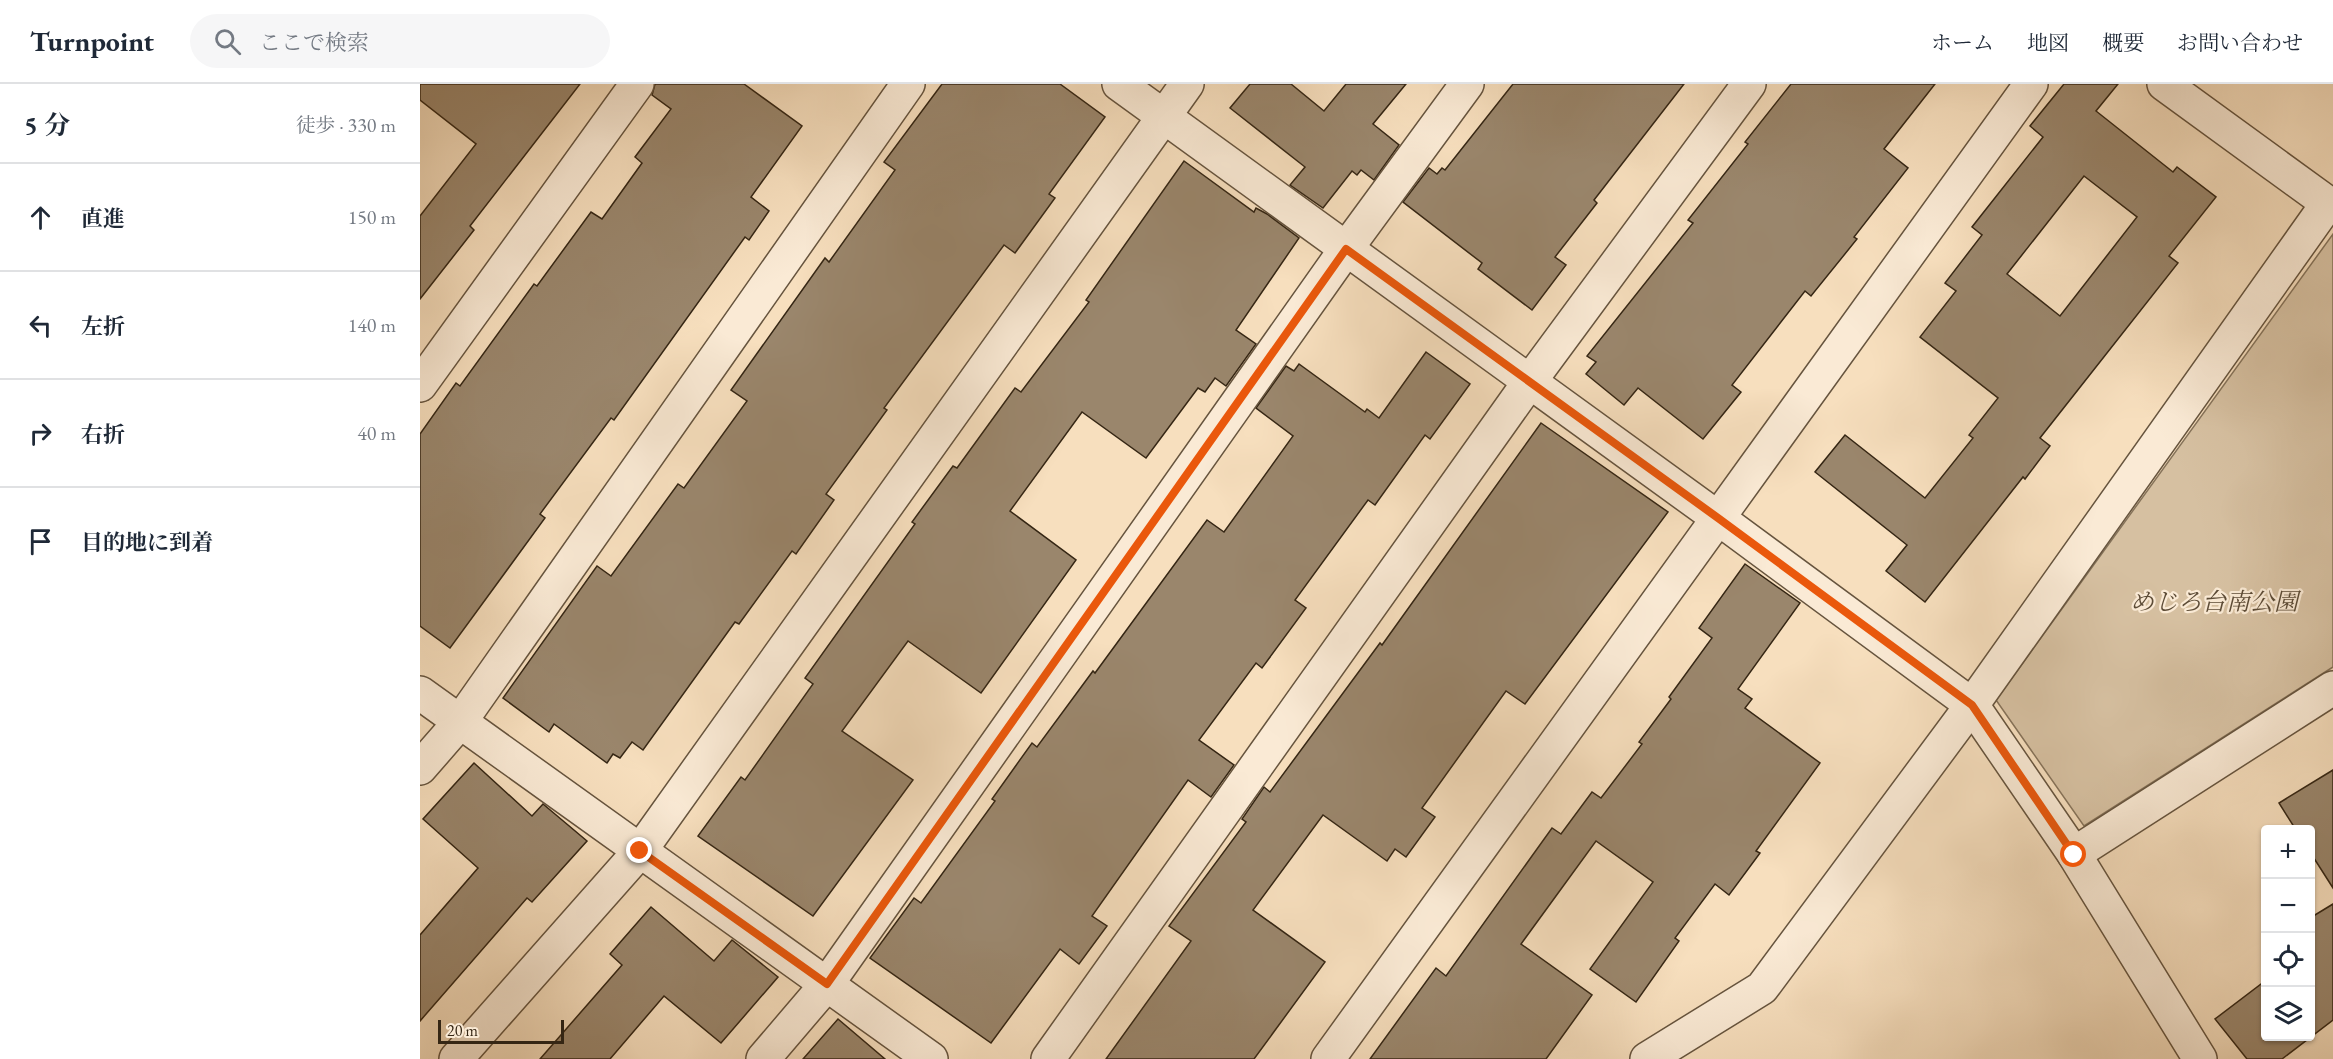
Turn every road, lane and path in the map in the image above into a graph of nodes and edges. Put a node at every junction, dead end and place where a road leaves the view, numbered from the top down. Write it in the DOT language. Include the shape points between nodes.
graph roads {
  1 [pos="637,84"];
  2 [pos="908,84"];
  3 [pos="1119,84"];
  4 [pos="1187,84"];
  5 [pos="1467,84"];
  6 [pos="1749,84"];
  7 [pos="2031,84"];
  8 [pos="2164,84"];
  9 [pos="1163,116"];
  10 [pos="2330,205"];
  11 [pos="1346,249"];
  12 [pos="1530,381"];
  13 [pos="420,386"];
  14 [pos="1718,518"];
  15 [pos="2333,688"];
  16 [pos="420,693"];
  17 [pos="1972,705"];
  18 [pos="460,722"];
  19 [pos="420,768"];
  20 [pos="640,851"];
  21 [pos="2074,855"];
  22 [pos="827,984"];
  23 [pos="456,1059"];
  24 [pos="763,1059"];
  25 [pos="931,1059"];
  26 [pos="1048,1059"];
  27 [pos="1328,1059"];
  28 [pos="1647,1059"];
  29 [pos="2200,1059"];
  1 -- 13 [label="street"];
  2 -- 18 [label="street"];
  3 -- 9 [label="street"];
  4 -- 9 [label="street"];
  5 -- 11 [label="street"];
  6 -- 12 [label="street"];
  7 -- 14 [label="street"];
  8 -- 10 [label="street"];
  9 -- 11 [label="street"];
  9 -- 20 [label="street"];
  10 -- 17 [label="street"];
  11 -- 12 [label="street"];
  11 -- 22 [label="street"];
  12 -- 14 [label="street"];
  12 -- 26 [label="street"];
  14 -- 17 [label="street"];
  14 -- 27 [label="street"];
  15 -- 21 [label="street"];
  16 -- 18 [label="street"];
  17 -- 21 [label="street"];
  17 -- 28 [label="street" via="1762,988"];
  18 -- 19 [label="street"];
  18 -- 20 [label="street"];
  20 -- 22 [label="street"];
  20 -- 23 [label="street"];
  21 -- 29 [label="street"];
  22 -- 24 [label="street"];
  22 -- 25 [label="street"];
}
